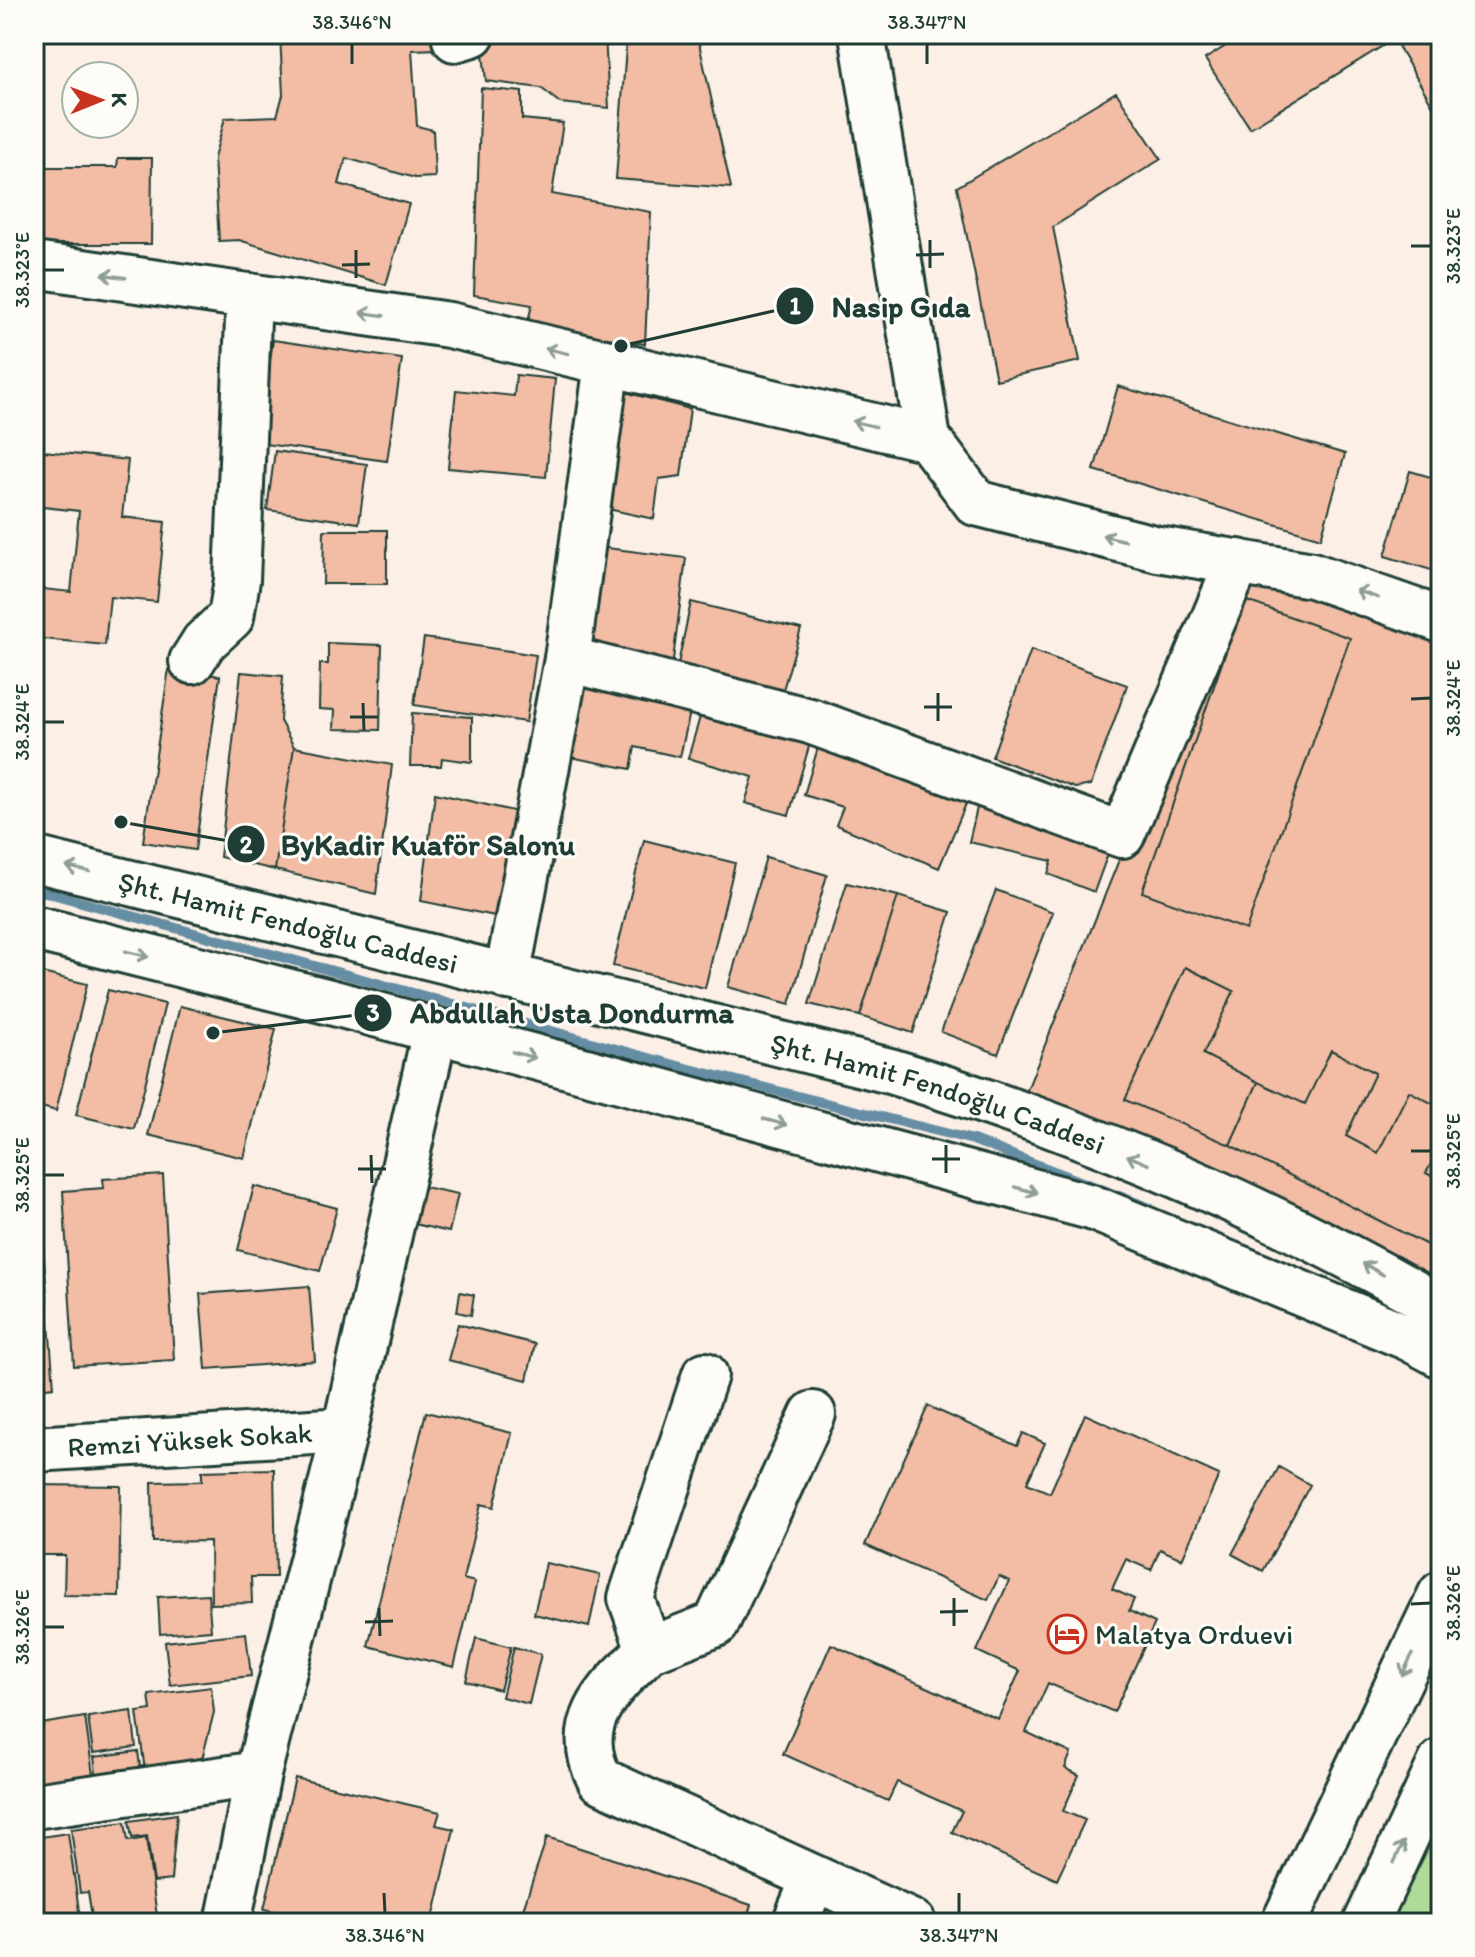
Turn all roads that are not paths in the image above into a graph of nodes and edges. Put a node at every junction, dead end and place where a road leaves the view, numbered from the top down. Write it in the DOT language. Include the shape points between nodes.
graph roads {
  1 [pos="862,34"];
  2 [pos="34,265"];
  3 [pos="249,296"];
  4 [pos="607,363"];
  5 [pos="928,439"];
  6 [pos="1238,562"];
  7 [pos="1441,620"];
  8 [pos="567,659"];
  9 [pos="192,661"];
  10 [pos="34,859"];
  11 [pos="34,928"];
  12 [pos="507,977"];
  13 [pos="435,1031"];
  14 [pos="1441,1308"];
  15 [pos="1441,1355"];
  16 [pos="705,1375"];
  17 [pos="813,1414"];
  18 [pos="345,1430"];
  19 [pos="34,1449"];
  20 [pos="1441,1594"];
  21 [pos="649,1650"];
  22 [pos="1441,1762"];
  23 [pos="258,1774"];
  24 [pos="34,1806"];
  25 [pos="814,1878"];
  26 [pos="228,1923"];
  27 [pos="795,1923"];
  28 [pos="913,1923"];
  29 [pos="1284,1923"];
  30 [pos="1366,1923"];
  1 -- 5 [label="street"];
  3 -- 2 [label="street, one-way"];
  4 -- 3 [label="street, one-way" via="449,325"];
  3 -- 9 [label="street" via="237,580 231,617"];
  5 -- 4 [label="street, one-way"];
  4 -- 8 [label="street"];
  6 -- 5 [label="street, one-way" via="1158,549 976,503"];
  7 -- 6 [label="street, one-way" via="1312,575"];
  6 -- 8 [label="street" via="1122,835 810,721"];
  8 -- 12 [label="street"];
  12 -- 10 [label="street, Şht. Hamit Fendoğlu Caddesi, one-way"];
  11 -- 13 [label="street, one-way"];
  14 -- 12 [label="street, Şht. Hamit Fendoğlu Caddesi, one-way" via="1341,1250 1007,1106 890,1071"];
  13 -- 15 [label="street, one-way" via="1091,1207"];
  13 -- 18 [label="street"];
  16 -- 21 [label="street" via="631,1598"];
  17 -- 21 [label="street" via="716,1624"];
  18 -- 19 [label="street, Remzi Yüksek Sokak"];
  18 -- 23 [label="street"];
  20 -- 29 [label="street, one-way"];
  21 -- 25 [label="street" via="601,1697 591,1746 600,1780"];
  30 -- 22 [label="street, one-way"];
  23 -- 24 [label="street"];
  23 -- 26 [label="street"];
  25 -- 27 [label="street"];
  25 -- 28 [label="street"];
}
